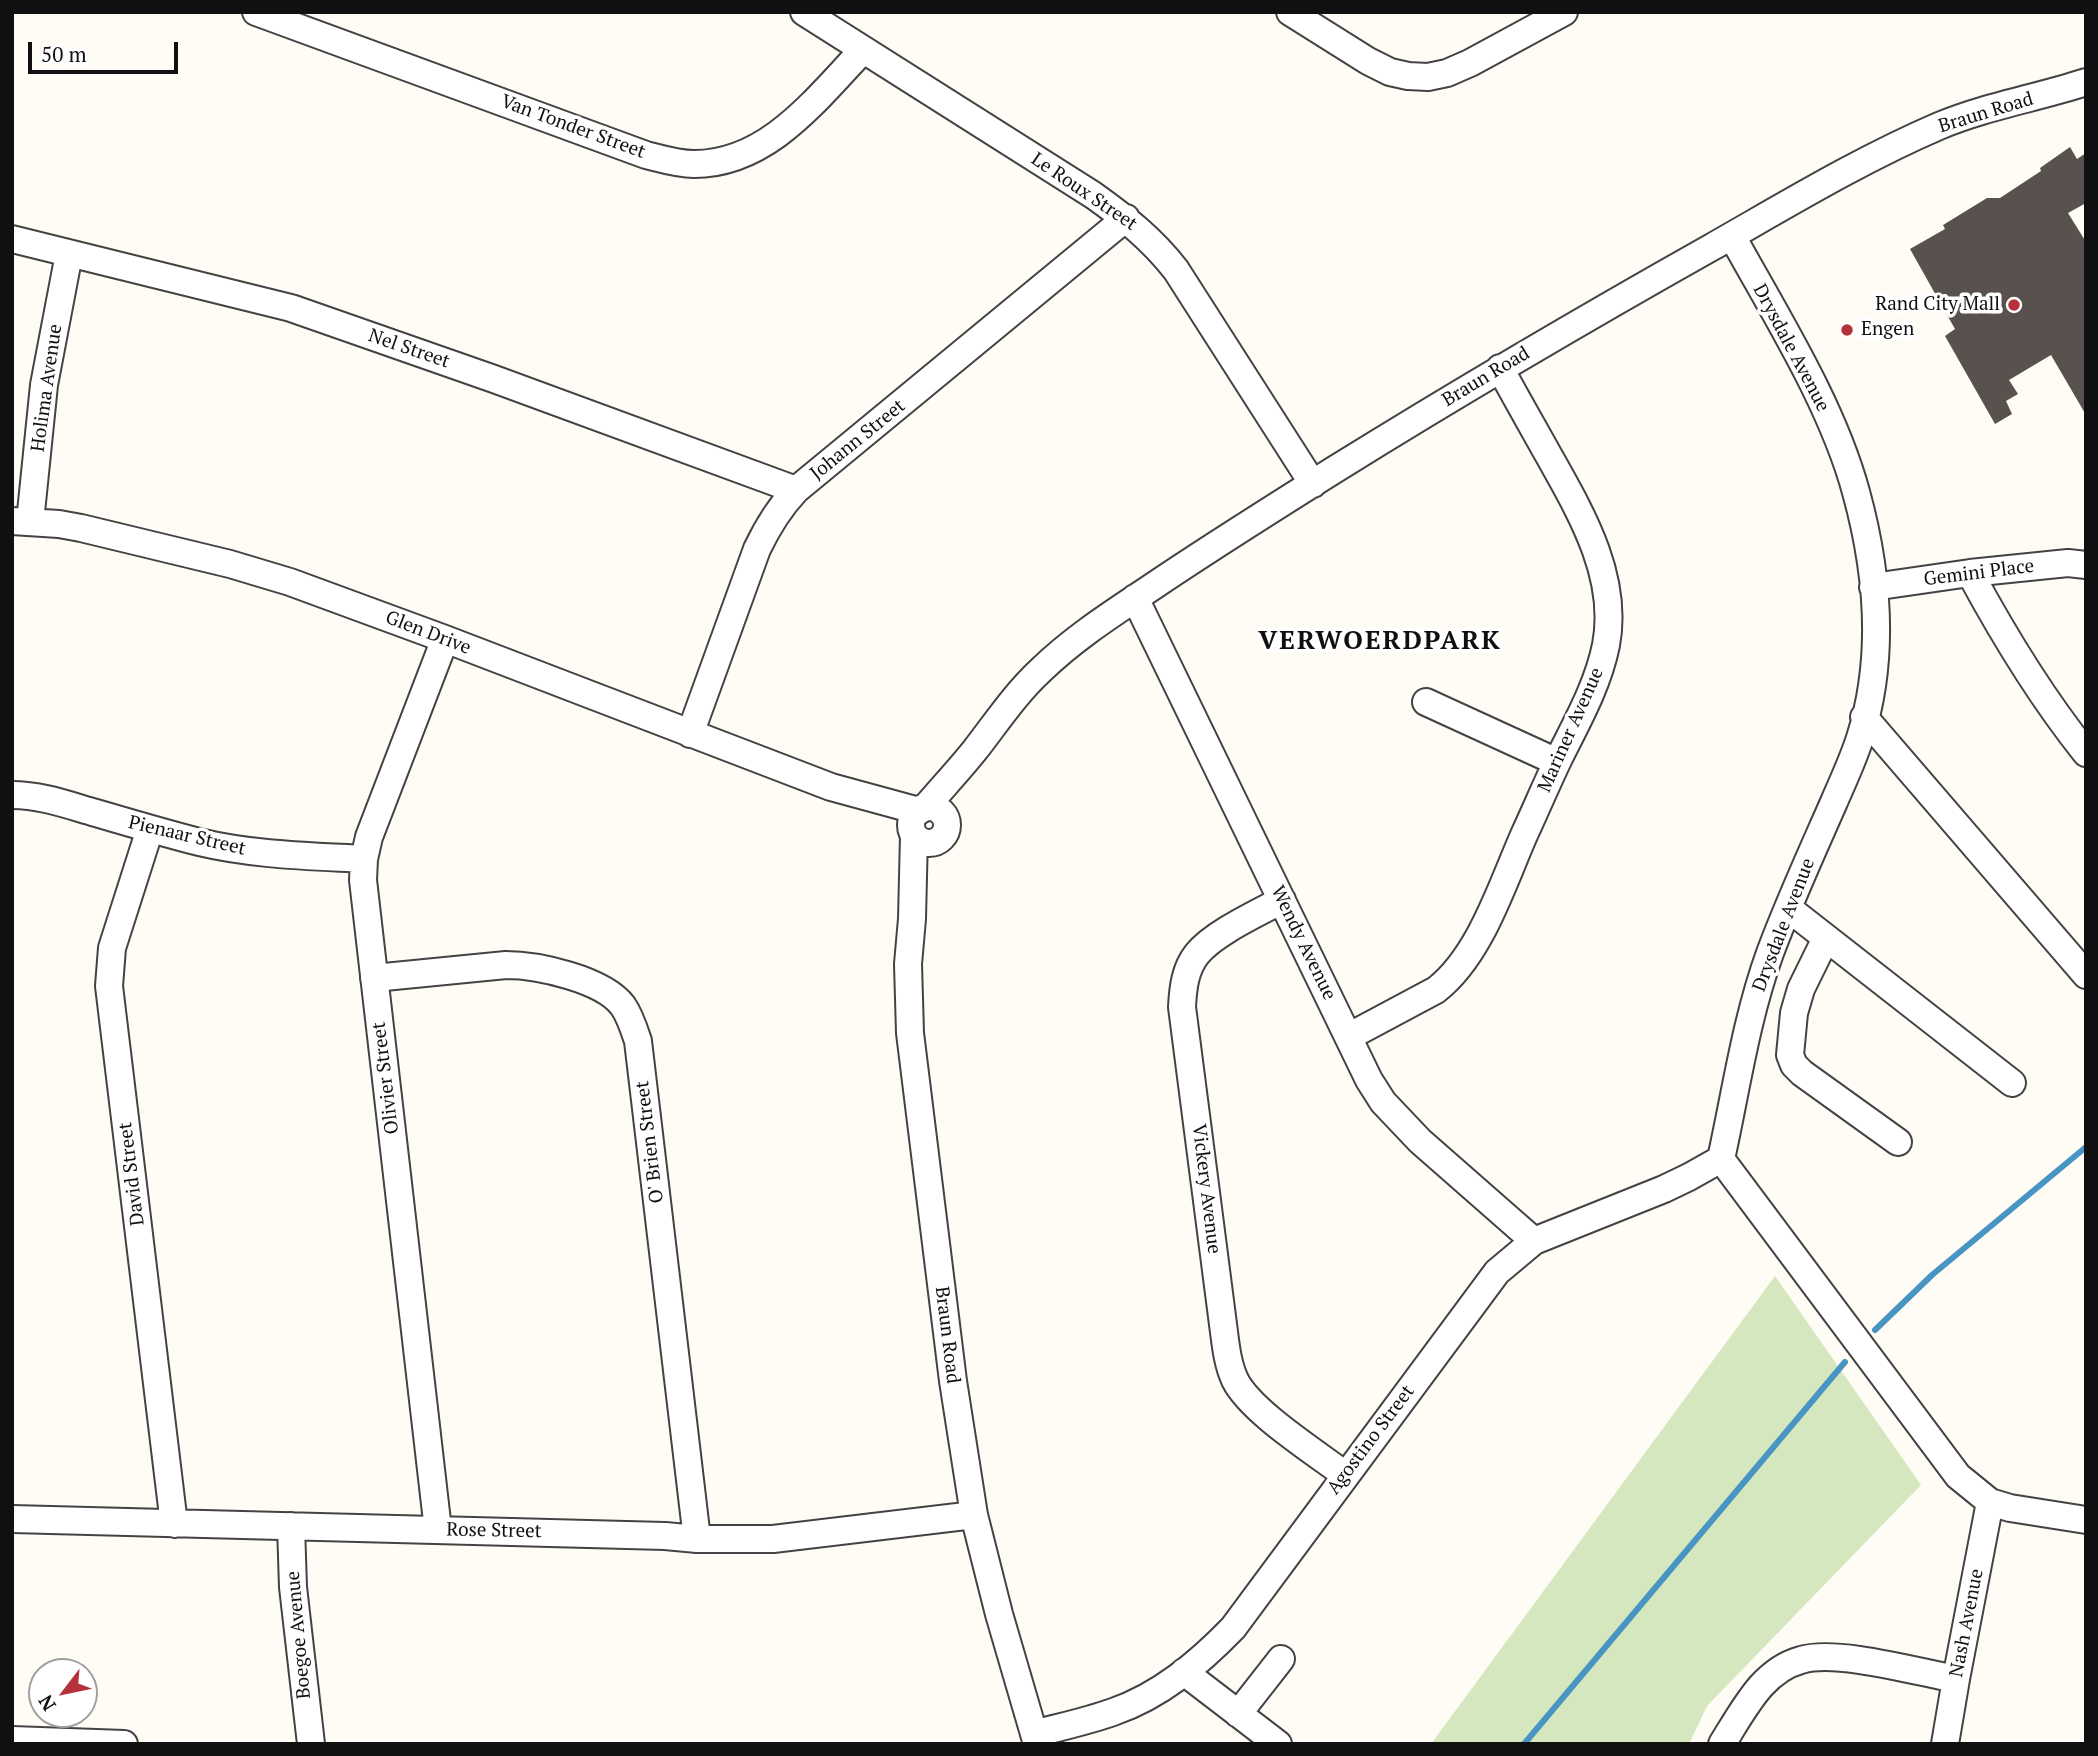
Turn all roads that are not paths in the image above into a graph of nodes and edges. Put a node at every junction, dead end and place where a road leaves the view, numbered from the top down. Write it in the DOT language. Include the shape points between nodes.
graph roads {
  1 [pos="256,12"];
  2 [pos="804,12"];
  3 [pos="1290,12"];
  4 [pos="1564,12"];
  5 [pos="863,50"];
  6 [pos="2086,82"];
  7 [pos="2056,92"];
  8 [pos="2086,96"];
  9 [pos="1126,218"];
  10 [pos="1732,236"];
  11 [pos="12,239"];
  12 [pos="69,254"];
  13 [pos="1500,368"];
  14 [pos="1313,484"];
  15 [pos="796,490"];
  16 [pos="21,522"];
  17 [pos="2086,565"];
  18 [pos="1970,573"];
  19 [pos="1873,587"];
  20 [pos="1135,598"];
  21 [pos="445,639"];
  22 [pos="1426,702"];
  23 [pos="1864,717"];
  24 [pos="690,734"];
  25 [pos="2086,753"];
  26 [pos="1557,762"];
  27 [pos="12,794"];
  28 [pos="925,825"];
  29 [pos="150,829"];
  30 [pos="364,859"];
  31 [pos="1282,900"];
  32 [pos="1788,908"];
  33 [pos="1826,938"];
  34 [pos="2086,975"];
  35 [pos="374,978"];
  36 [pos="1348,1037"];
  37 [pos="2012,1083"];
  38 [pos="1898,1142"];
  39 [pos="1721,1159"];
  40 [pos="1534,1241"];
  41 [pos="1345,1475"];
  42 [pos="1990,1502"];
  43 [pos="974,1515"];
  44 [pos="12,1519"];
  45 [pos="2086,1521"];
  46 [pos="174,1524"];
  47 [pos="291,1526"];
  48 [pos="438,1530"];
  49 [pos="697,1539"];
  50 [pos="1281,1659"];
  51 [pos="1184,1672"];
  52 [pos="1956,1679"];
  53 [pos="1238,1714"];
  54 [pos="1035,1739"];
  55 [pos="12,1740"];
  56 [pos="80,1743"];
  57 [pos="124,1744"];
  58 [pos="311,1744"];
  59 [pos="1278,1744"];
  60 [pos="1722,1744"];
  61 [pos="1945,1744"];
  1 -- 5 [label="street, Van Tonder Street" via="646,155 695,164 747,153 774,138"];
  2 -- 5 [label="street, Le Roux Street"];
  3 -- 4 [label="street" via="1390,72 1428,77 1470,63"];
  5 -- 9 [label="street, Le Roux Street"];
  6 -- 7 [label="street"];
  7 -- 8 [label="street"];
  7 -- 10 [label="street, Braun Road" via="2009,102 1937,127"];
  9 -- 14 [label="street, Le Roux Street" via="1175,270"];
  9 -- 15 [label="street, Johann Street"];
  10 -- 13 [label="street, Braun Road"];
  10 -- 19 [label="street, Drysdale Avenue" via="1815,389 1842,449 1856,492"];
  11 -- 12 [label="street, Nel Street"];
  12 -- 15 [label="street, Nel Street" via="291,308"];
  12 -- 16 [label="street, Holima Avenue"];
  13 -- 14 [label="street, Braun Road"];
  13 -- 26 [label="street, Mariner Avenue" via="1579,510 1596,550 1607,597 1608,631 1600,666"];
  14 -- 20 [label="street, Braun Road"];
  15 -- 24 [label="street, Johann Street" via="775,515 757,549"];
  16 -- 21 [label="street, Glen Drive" via="81,528 230,564"];
  17 -- 18 [label="street, Gemini Place"];
  18 -- 19 [label="street, Gemini Place"];
  18 -- 25 [label="street" via="2035,684"];
  19 -- 23 [label="street, Drysdale Avenue" via="1875,664"];
  20 -- 28 [label="street, Braun Road" via="1069,645 1016,695"];
  20 -- 31 [label="street, Wendy Avenue"];
  21 -- 24 [label="street, Glen Drive"];
  21 -- 30 [label="street, Olivier Street"];
  22 -- 26 [label="street"];
  23 -- 32 [label="street, Drysdale Avenue" via="1845,775"];
  23 -- 34 [label="street"];
  24 -- 28 [label="street, Glen Drive"];
  26 -- 36 [label="street, Mariner Avenue" via="1467,959 1436,990"];
  27 -- 29 [label="street, Pienaar Street" via="49,799"];
  28 -- 43 [label="street, Braun Road" via="908,964 910,1033"];
  29 -- 30 [label="street, Pienaar Street" via="242,850"];
  29 -- 46 [label="street, David Street" via="112,948 109,986"];
  30 -- 35 [label="street, Olivier Street"];
  31 -- 36 [label="street, Wendy Avenue"];
  31 -- 41 [label="street, Vickery Avenue" via="1197,954 1184,985 1182,1007 1228,1362 1241,1390 1267,1416"];
  32 -- 33 [label="street"];
  32 -- 39 [label="street, Drysdale Avenue" via="1754,1007"];
  33 -- 37 [label="street"];
  33 -- 38 [label="street" via="1801,989 1790,1055 1802,1073"];
  35 -- 48 [label="street, Olivier Street"];
  35 -- 49 [label="street, O' Brien Street" via="526,965 589,983 621,1004 631,1021 638,1041"];
  36 -- 40 [label="street, Wendy Avenue" via="1383,1102 1420,1141"];
  39 -- 40 [label="street, Agostino Street" via="1664,1189"];
  39 -- 42 [label="street" via="1958,1476"];
  40 -- 41 [label="street, Agostino Street" via="1497,1272"];
  41 -- 51 [label="street, Agostino Street" via="1233,1628"];
  42 -- 45 [label="street"];
  42 -- 52 [label="street, Nash Avenue"];
  43 -- 49 [label="street, Rose Street" via="773,1539"];
  43 -- 54 [label="street, Braun Road"];
  44 -- 46 [label="street, Rose Street"];
  46 -- 47 [label="street, Rose Street"];
  47 -- 48 [label="street, Rose Street"];
  47 -- 58 [label="street, Boegoe Avenue" via="293,1587"];
  48 -- 49 [label="street, Rose Street"];
  50 -- 53 [label="street"];
  51 -- 53 [label="street"];
  51 -- 54 [label="street, Agostino Street" via="1142,1700"];
  52 -- 60 [label="street" via="1845,1658 1803,1659 1787,1665 1762,1686"];
  52 -- 61 [label="street, Nash Avenue"];
  53 -- 59 [label="street"];
  55 -- 56 [label="street"];
  56 -- 57 [label="street"];
}
